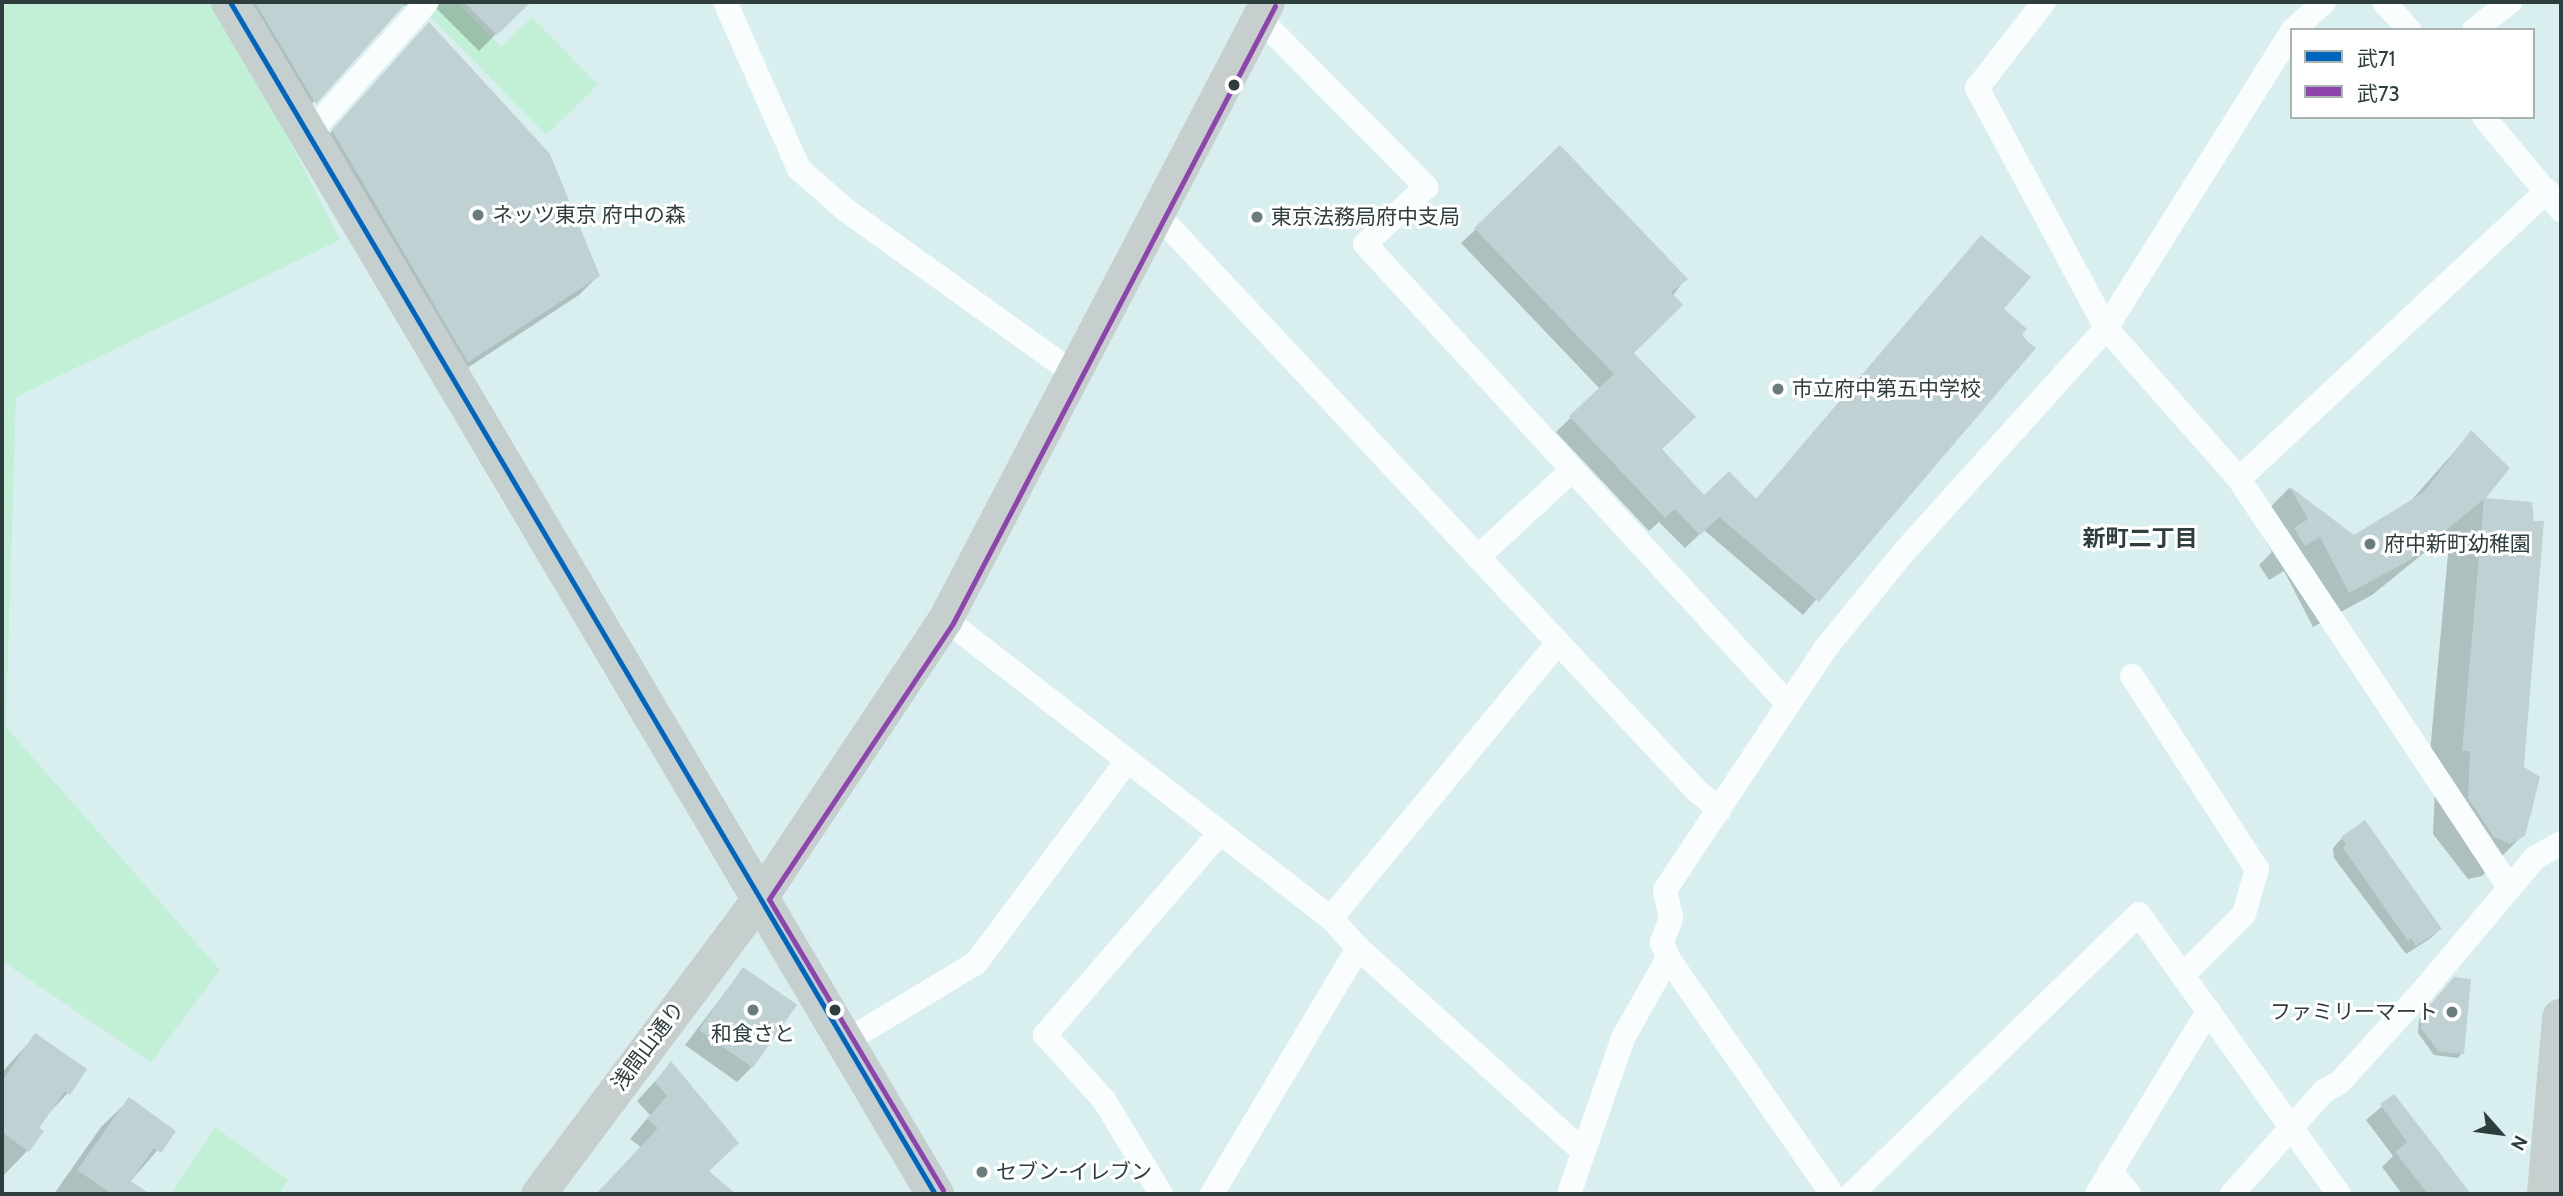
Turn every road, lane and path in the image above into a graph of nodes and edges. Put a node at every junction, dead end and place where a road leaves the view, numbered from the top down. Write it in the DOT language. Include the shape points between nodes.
graph roads {
  1 [pos="230,2"];
  2 [pos="427,2"];
  3 [pos="725,2"];
  4 [pos="2044,2"];
  5 [pos="2324,2"];
  6 [pos="2384,2"];
  7 [pos="2510,2"];
  8 [pos="1263,10"];
  9 [pos="2294,28"];
  10 [pos="2407,28"];
  11 [pos="2477,28"];
  12 [pos="2290,33"];
  13 [pos="2486,119"];
  14 [pos="306,136"];
  15 [pos="2554,201"];
  16 [pos="1158,215"];
  17 [pos="2106,328"];
  18 [pos="1075,374"];
  19 [pos="1571,471"];
  20 [pos="2239,479"];
  21 [pos="1479,556"];
  22 [pos="945,619"];
  23 [pos="1558,643"];
  24 [pos="2132,676"];
  25 [pos="1787,703"];
  26 [pos="1128,761"];
  27 [pos="1720,810"];
  28 [pos="1220,833"];
  29 [pos="2561,843"];
  30 [pos="2509,887"];
  31 [pos="759,899"];
  32 [pos="1331,918"];
  33 [pos="1358,948"];
  34 [pos="1668,958"];
  35 [pos="2183,975"];
  36 [pos="2209,1010"];
  37 [pos="2561,1018"];
  38 [pos="845,1042"];
  39 [pos="2290,1130"];
  40 [pos="1583,1151"];
  41 [pos="2110,1171"];
  42 [pos="538,1194"];
  43 [pos="935,1194"];
  44 [pos="1161,1194"];
  45 [pos="1212,1194"];
  46 [pos="1569,1194"];
  47 [pos="1832,1194"];
  48 [pos="1852,1194"];
  49 [pos="2097,1194"];
  50 [pos="2129,1194"];
  51 [pos="2232,1194"];
  52 [pos="2339,1194"];
  53 [pos="2546,1194"];
  1 -- 14 [label="main road"];
  2 -- 14 [label="street"];
  3 -- 18 [label="street" via="799,169 847,211"];
  4 -- 17 [label="street" via="1977,88"];
  5 -- 9 [label="street"];
  6 -- 10 [label="street"];
  7 -- 11 [label="street"];
  8 -- 16 [label="street, 浅間山通り"];
  8 -- 19 [label="street" via="1426,187 1365,244"];
  12 -- 17 [label="street"];
  13 -- 15 [label="street"];
  14 -- 31 [label="main road"];
  15 -- 20 [label="street"];
  16 -- 18 [label="street, 浅間山通り"];
  16 -- 21 [label="street"];
  17 -- 20 [label="street"];
  17 -- 25 [label="street" via="1903,554"];
  18 -- 22 [label="street, 浅間山通り"];
  19 -- 21 [label="street"];
  19 -- 25 [label="street"];
  20 -- 30 [label="street"];
  21 -- 23 [label="street"];
  22 -- 26 [label="street"];
  22 -- 31 [label="street, 浅間山通り"];
  23 -- 27 [label="street"];
  23 -- 32 [label="street"];
  24 -- 35 [label="street" via="2257,869 2244,914"];
  25 -- 27 [label="street"];
  26 -- 28 [label="street"];
  26 -- 38 [label="street" via="976,963"];
  27 -- 34 [label="street" via="1665,890 1671,918 1662,942"];
  28 -- 32 [label="street"];
  28 -- 44 [label="street" via="1045,1035 1104,1100"];
  29 -- 30 [label="street" via="2535,858"];
  30 -- 39 [label="street" via="2413,1002"];
  31 -- 38 [label="main road"];
  31 -- 42 [label="street, 浅間山通り"];
  32 -- 33 [label="street"];
  33 -- 40 [label="street"];
  33 -- 45 [label="street"];
  34 -- 40 [label="street" via="1623,1038"];
  34 -- 47 [label="street"];
  35 -- 36 [label="street"];
  35 -- 48 [label="street" via="2139,914"];
  36 -- 39 [label="street"];
  36 -- 41 [label="street"];
  37 -- 53 [label="main road"];
  38 -- 43 [label="main road"];
  39 -- 51 [label="street"];
  39 -- 52 [label="street"];
  40 -- 46 [label="street"];
  41 -- 49 [label="street"];
  41 -- 50 [label="street"];
}
